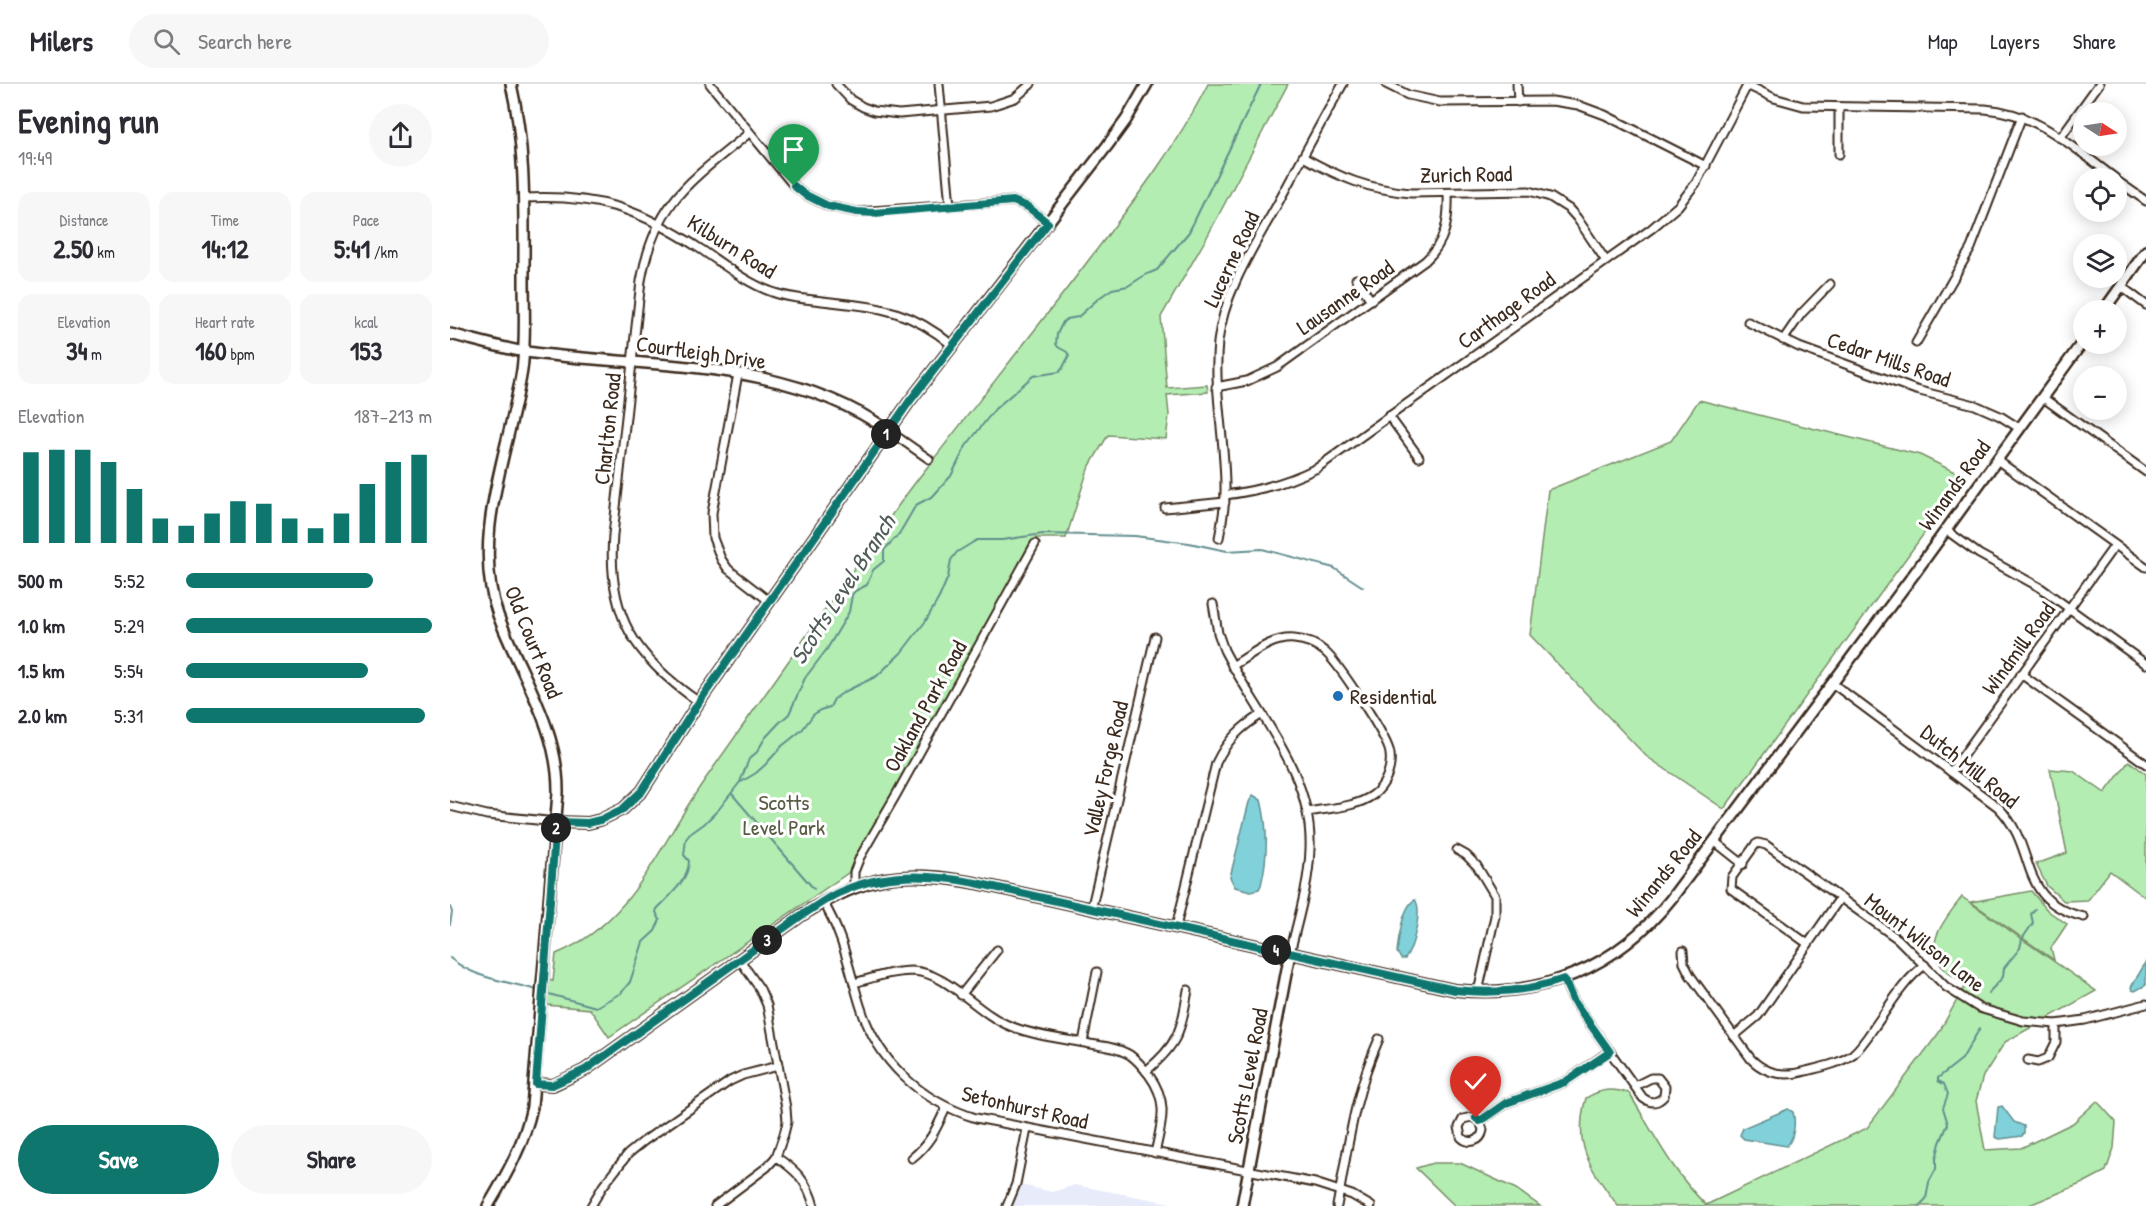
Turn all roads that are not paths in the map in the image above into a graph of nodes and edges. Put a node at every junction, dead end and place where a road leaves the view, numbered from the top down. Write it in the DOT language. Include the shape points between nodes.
graph roads {
  1 [pos="511,84"];
  2 [pos="710,84"];
  3 [pos="836,84"];
  4 [pos="939,84"];
  5 [pos="1031,84"];
  6 [pos="1147,84"];
  7 [pos="1343,84"];
  8 [pos="1386,84"];
  9 [pos="1517,84"];
  10 [pos="2099,84"];
  11 [pos="1748,85"];
  12 [pos="1518,102"];
  13 [pos="1839,108"];
  14 [pos="941,110"];
  15 [pos="2022,117"];
  16 [pos="749,133"];
  17 [pos="2060,138"];
  18 [pos="1839,154"];
  19 [pos="1303,157"];
  20 [pos="1706,166"];
  21 [pos="2101,168"];
  22 [pos="2127,187"];
  23 [pos="1448,193"];
  24 [pos="523,198"];
  25 [pos="2146,201"];
  26 [pos="950,206"];
  27 [pos="658,223"];
  28 [pos="1048,223"];
  29 [pos="2146,251"];
  30 [pos="1606,261"];
  31 [pos="2127,278"];
  32 [pos="1356,279"];
  33 [pos="1830,284"];
  34 [pos="2122,288"];
  35 [pos="1371,300"];
  36 [pos="2146,305"];
  37 [pos="1748,322"];
  38 [pos="450,334"];
  39 [pos="1784,340"];
  40 [pos="1916,343"];
  41 [pos="952,345"];
  42 [pos="524,352"];
  43 [pos="2074,354"];
  44 [pos="633,361"];
  45 [pos="738,374"];
  46 [pos="1216,387"];
  47 [pos="2042,397"];
  48 [pos="1389,416"];
  49 [pos="2019,428"];
  50 [pos="889,431"];
  51 [pos="1419,458"];
  52 [pos="929,459"];
  53 [pos="1997,460"];
  54 [pos="2146,472"];
  55 [pos="1225,499"];
  56 [pos="1165,508"];
  57 [pos="1946,530"];
  58 [pos="1219,538"];
  59 [pos="1035,544"];
  60 [pos="2115,545"];
  61 [pos="2146,567"];
  62 [pos="769,601"];
  63 [pos="1214,604"];
  64 [pos="2069,608"];
  65 [pos="1155,637"];
  66 [pos="2146,664"];
  67 [pos="1233,666"];
  68 [pos="2021,674"];
  69 [pos="1832,683"];
  70 [pos="699,702"];
  71 [pos="1262,714"];
  72 [pos="2146,764"];
  73 [pos="1951,772"];
  74 [pos="450,806"];
  75 [pos="1307,812"];
  76 [pos="556,822"];
  77 [pos="1714,842"];
  78 [pos="1457,850"];
  79 [pos="1743,864"];
  80 [pos="854,887"];
  81 [pos="1840,898"];
  82 [pos="823,902"];
  83 [pos="1091,910"];
  84 [pos="2084,917"];
  85 [pos="1176,927"];
  86 [pos="1808,944"];
  87 [pos="997,950"];
  88 [pos="1683,951"];
  89 [pos="1290,953"];
  90 [pos="740,960"];
  91 [pos="1925,965"];
  92 [pos="1097,972"];
  93 [pos="1564,979"];
  94 [pos="854,983"];
  95 [pos="1188,990"];
  96 [pos="1478,992"];
  97 [pos="961,995"];
  98 [pos="2146,1004"];
  99 [pos="2056,1024"];
  100 [pos="1734,1036"];
  101 [pos="1379,1039"];
  102 [pos="1083,1042"];
  103 [pos="1610,1052"];
  104 [pos="2028,1060"];
  105 [pos="778,1066"];
  106 [pos="1146,1071"];
  107 [pos="536,1084"];
  108 [pos="1635,1086"];
  109 [pos="946,1108"];
  110 [pos="1480,1121"];
  111 [pos="1027,1129"];
  112 [pos="1155,1153"];
  113 [pos="776,1157"];
  114 [pos="912,1158"];
  115 [pos="1248,1171"];
  116 [pos="1340,1191"];
  117 [pos="488,1206"];
  118 [pos="591,1206"];
  119 [pos="715,1206"];
  120 [pos="814,1206"];
  121 [pos="1007,1206"];
  122 [pos="1242,1206"];
  123 [pos="1337,1206"];
  124 [pos="1371,1206"];
  1 -- 24 [label="street, Old Court Road" via="519,129"];
  2 -- 16 [label="street"];
  3 -- 14 [label="street" via="851,100 873,111 899,114"];
  4 -- 14 [label="street"];
  5 -- 14 [label="street" via="1005,102"];
  6 -- 28 [label="street" via="1126,120"];
  7 -- 19 [label="street, Lucerne Road"];
  8 -- 12 [label="street" via="1408,95 1440,102"];
  9 -- 12 [label="street"];
  10 -- 17 [label="street"];
  11 -- 13 [label="street" via="1803,106"];
  11 -- 20 [label="street, Carthage Road"];
  12 -- 20 [label="street" via="1552,101 1589,108"];
  13 -- 15 [label="street" via="1985,109"];
  13 -- 18 [label="street"];
  14 -- 26 [label="street"];
  15 -- 17 [label="street"];
  15 -- 40 [label="street" via="1971,248"];
  16 -- 26 [label="street" via="794,186 828,206 874,213"];
  16 -- 27 [label="street, Charlton Road" via="683,189"];
  17 -- 21 [label="street"];
  19 -- 23 [label="street, Zurich Road" via="1341,178 1368,186 1411,193"];
  19 -- 46 [label="street, Lucerne Road" via="1226,306 1218,340"];
  20 -- 30 [label="street, Carthage Road" via="1678,206"];
  22 -- 25 [label="street"];
  23 -- 30 [label="street, Zurich Road" via="1528,191 1550,196 1577,218"];
  23 -- 35 [label="street, Lausanne Road" via="1444,235 1434,253"];
  24 -- 27 [label="street, Kilburn Road" via="597,201"];
  24 -- 42 [label="street, Old Court Road"];
  26 -- 28 [label="street" via="1013,201"];
  27 -- 41 [label="street, Kilburn Road" via="773,293 892,310 922,323"];
  27 -- 44 [label="street, Charlton Road" via="644,265"];
  28 -- 41 [label="street"];
  29 -- 31 [label="street"];
  30 -- 48 [label="street, Carthage Road"];
  32 -- 35 [label="street"];
  33 -- 39 [label="street" via="1801,314"];
  34 -- 36 [label="street"];
  35 -- 46 [label="street, Lausanne Road" via="1277,367 1247,381"];
  37 -- 39 [label="street, Cedar Mills Road"];
  38 -- 42 [label="street, Courtleigh Drive"];
  39 -- 49 [label="street, Cedar Mills Road" via="1916,390 1975,405"];
  41 -- 50 [label="street"];
  42 -- 44 [label="street, Courtleigh Drive"];
  42 -- 76 [label="street, Old Court Road" via="491,518 488,572 498,615 554,747 559,779"];
  43 -- 47 [label="street, Winands Road"];
  44 -- 45 [label="street, Courtleigh Drive"];
  44 -- 70 [label="street, Charlton Road" via="613,544 614,590 624,622 641,651 663,675"];
  45 -- 50 [label="street, Courtleigh Drive" via="817,392 868,416"];
  45 -- 62 [label="street" via="712,513 713,538 728,569"];
  46 -- 55 [label="street, Lucerne Road"];
  47 -- 49 [label="street, Winands Road"];
  47 -- 54 [label="street"];
  48 -- 51 [label="street"];
  48 -- 55 [label="street, Carthage Road" via="1301,476"];
  49 -- 53 [label="street, Winands Road"];
  50 -- 52 [label="street, Courtleigh Drive"];
  50 -- 62 [label="street"];
  53 -- 57 [label="street, Winands Road"];
  53 -- 60 [label="street"];
  55 -- 56 [label="street, Carthage Road"];
  55 -- 58 [label="street, Lucerne Road"];
  57 -- 64 [label="street"];
  57 -- 69 [label="street, Winands Road"];
  59 -- 80 [label="street, Oakland Park Road" via="860,857"];
  60 -- 61 [label="street"];
  60 -- 64 [label="street, Windmill Road"];
  62 -- 70 [label="street"];
  63 -- 67 [label="street" via="1218,633"];
  64 -- 66 [label="street"];
  64 -- 68 [label="street, Windmill Road"];
  65 -- 83 [label="street, Valley Forge Road"];
  67 -- 71 [label="street"];
  67 -- 75 [label="street" via="1277,640 1300,640 1318,647 1332,659 1386,739 1390,754 1388,773 1380,789 1356,803"];
  68 -- 72 [label="street"];
  68 -- 73 [label="street, Windmill Road"];
  69 -- 73 [label="street, Dutch Mill Road"];
  69 -- 77 [label="street, Winands Road"];
  70 -- 76 [label="street" via="633,802 600,820"];
  71 -- 75 [label="street" via="1290,760"];
  71 -- 85 [label="street" via="1237,731 1216,763"];
  73 -- 84 [label="street, Dutch Mill Road" via="1998,807 2014,825 2035,881 2049,903"];
  74 -- 76 [label="street" via="487,815"];
  75 -- 89 [label="street" via="1309,861"];
  76 -- 107 [label="street, Old Court Road"];
  77 -- 79 [label="street"];
  77 -- 93 [label="street, Winands Road" via="1659,914 1636,937 1607,958"];
  78 -- 96 [label="street" via="1477,866 1495,896 1495,916"];
  79 -- 81 [label="street, Mount Wilson Lane" via="1752,847 1762,843"];
  79 -- 86 [label="street" via="1730,882 1734,893"];
  80 -- 82 [label="street, Winands Road"];
  80 -- 83 [label="street, Winands Road" via="886,878 937,876"];
  81 -- 86 [label="street"];
  81 -- 91 [label="street, Mount Wilson Lane" via="1898,939"];
  82 -- 90 [label="street, Winands Road"];
  82 -- 94 [label="street, Setonhurst Road" via="844,945"];
  83 -- 85 [label="street, Winands Road"];
  85 -- 89 [label="street, Winands Road"];
  86 -- 100 [label="street" via="1758,1016"];
  87 -- 97 [label="street"];
  88 -- 100 [label="street" via="1687,969"];
  89 -- 96 [label="street, Winands Road" via="1443,988"];
  89 -- 115 [label="street, Scotts Level Road"];
  90 -- 105 [label="street" via="764,996"];
  90 -- 107 [label="street, Winands Road" via="585,1070 552,1085"];
  91 -- 99 [label="street, Mount Wilson Lane" via="1946,987 1979,1008 2023,1022"];
  91 -- 100 [label="street" via="1907,981 1859,1049 1833,1064 1789,1075 1775,1074 1757,1065"];
  92 -- 102 [label="street"];
  93 -- 96 [label="street, Winands Road" via="1517,990"];
  93 -- 103 [label="street" via="1573,1000"];
  94 -- 97 [label="street" via="915,971 936,976"];
  94 -- 109 [label="street, Setonhurst Road" via="866,1021 887,1058 913,1086"];
  95 -- 106 [label="street" via="1176,1040"];
  97 -- 102 [label="street" via="1011,1026"];
  98 -- 99 [label="street, Mount Wilson Lane"];
  99 -- 104 [label="street" via="2056,1042 2049,1058"];
  101 -- 116 [label="street" via="1358,1096"];
  102 -- 106 [label="street" via="1121,1050"];
  103 -- 108 [label="street"];
  103 -- 110 [label="street" via="1565,1082 1506,1103"];
  105 -- 113 [label="street" via="786,1122"];
  105 -- 118 [label="street" via="730,1081 644,1141 615,1169"];
  106 -- 112 [label="street" via="1162,1103"];
  107 -- 117 [label="street, Old Court Road" via="522,1142"];
  108 -- 108 [label="street" via="1652,1103 1664,1096 1665,1087 1658,1078"];
  109 -- 111 [label="street, Setonhurst Road"];
  109 -- 114 [label="street" via="930,1141"];
  111 -- 112 [label="street, Setonhurst Road"];
  111 -- 121 [label="street" via="1016,1184"];
  112 -- 115 [label="street, Setonhurst Road"];
  113 -- 119 [label="street" via="756,1177"];
  113 -- 120 [label="street" via="803,1179"];
  115 -- 116 [label="street, Setonhurst Road"];
  115 -- 122 [label="street, Scotts Level Road"];
  116 -- 123 [label="street"];
  116 -- 124 [label="street, Setonhurst Road"];
}
